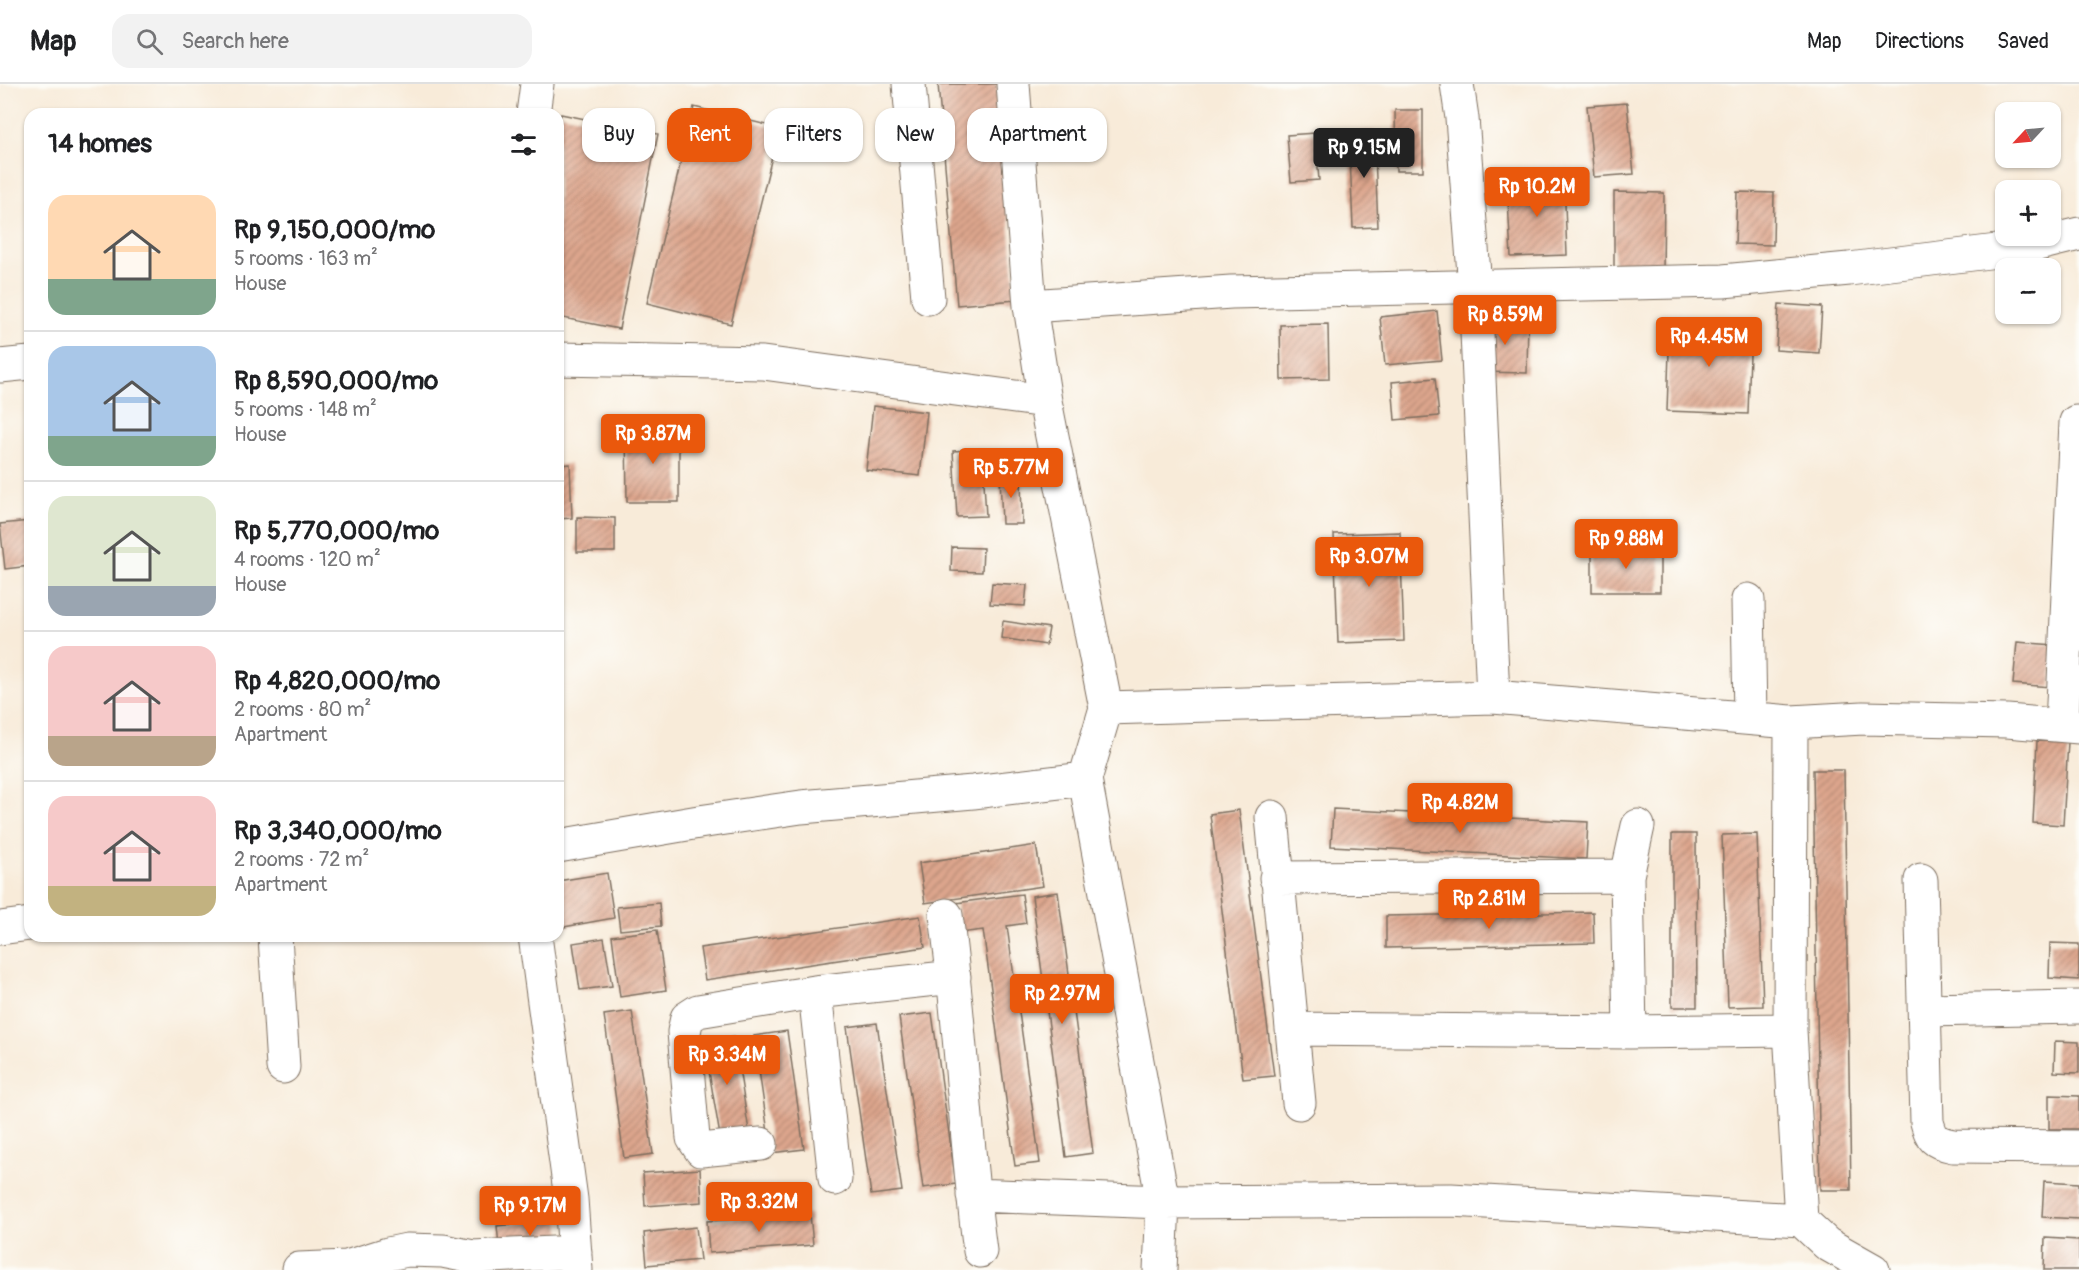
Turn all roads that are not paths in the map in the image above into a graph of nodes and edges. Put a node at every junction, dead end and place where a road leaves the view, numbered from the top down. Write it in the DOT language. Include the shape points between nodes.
graph roads {
  1 [pos="537,84"];
  2 [pos="909,84"];
  3 [pos="1013,84"];
  4 [pos="1457,84"];
  5 [pos="534,108"];
  6 [pos="2079,234"];
  7 [pos="1475,287"];
  8 [pos="928,298"];
  9 [pos="1030,306"];
  10 [pos="564,359"];
  11 [pos="24,364"];
  12 [pos="0,366"];
  13 [pos="1045,401"];
  14 [pos="2076,422"];
  15 [pos="1748,600"];
  16 [pos="1493,697"];
  17 [pos="1106,708"];
  18 [pos="1750,718"];
  19 [pos="1791,722"];
  20 [pos="2070,726"];
  21 [pos="1085,779"];
  22 [pos="1272,817"];
  23 [pos="1638,826"];
  24 [pos="564,845"];
  25 [pos="1627,876"];
  26 [pos="1276,878"];
  27 [pos="1921,880"];
  28 [pos="946,915"];
  29 [pos="24,925"];
  30 [pos="0,928"];
  31 [pos="275,942"];
  32 [pos="536,942"];
  33 [pos="954,977"];
  34 [pos="816,992"];
  35 [pos="2079,1007"];
  36 [pos="1925,1010"];
  37 [pos="1294,1029"];
  38 [pos="1791,1030"];
  39 [pos="1630,1032"];
  40 [pos="284,1067"];
  41 [pos="1299,1103"];
  42 [pos="761,1144"];
  43 [pos="2079,1147"];
  44 [pos="834,1179"];
  45 [pos="973,1195"];
  46 [pos="1163,1202"];
  47 [pos="1800,1220"];
  48 [pos="980,1251"];
  49 [pos="575,1261"];
  50 [pos="299,1269"];
  51 [pos="1160,1270"];
  52 [pos="1873,1270"];
  1 -- 5 [label="street"];
  2 -- 8 [label="street"];
  3 -- 9 [label="street"];
  4 -- 7 [label="street"];
  6 -- 7 [label="street" via="2022,248 1723,281"];
  7 -- 9 [label="street" via="1231,292"];
  7 -- 16 [label="street"];
  9 -- 13 [label="street"];
  10 -- 13 [label="street" via="764,363"];
  11 -- 12 [label="street"];
  13 -- 17 [label="street"];
  14 -- 20 [label="street"];
  15 -- 18 [label="street"];
  16 -- 17 [label="street"];
  16 -- 18 [label="street"];
  17 -- 21 [label="street"];
  18 -- 19 [label="street"];
  19 -- 20 [label="street" via="1863,718"];
  19 -- 38 [label="street"];
  21 -- 24 [label="street" via="801,807"];
  21 -- 46 [label="street"];
  22 -- 26 [label="street"];
  23 -- 25 [label="street"];
  25 -- 26 [label="street"];
  25 -- 39 [label="street"];
  26 -- 37 [label="street"];
  27 -- 36 [label="street"];
  28 -- 33 [label="street"];
  29 -- 30 [label="street"];
  31 -- 40 [label="street"];
  32 -- 49 [label="street" via="571,1199"];
  33 -- 34 [label="street"];
  33 -- 45 [label="street"];
  34 -- 42 [label="street" via="698,1011 687,1018 684,1032 696,1145 701,1150"];
  34 -- 44 [label="street"];
  35 -- 36 [label="street"];
  36 -- 43 [label="street" via="1927,1122 1931,1137 1953,1146"];
  37 -- 39 [label="street"];
  37 -- 41 [label="street"];
  38 -- 39 [label="street"];
  38 -- 47 [label="street"];
  45 -- 46 [label="street"];
  45 -- 48 [label="street"];
  46 -- 47 [label="street" via="1451,1200"];
  46 -- 51 [label="street"];
  47 -- 52 [label="street" via="1827,1244"];
  49 -- 50 [label="street" via="407,1250 347,1267"];
}
